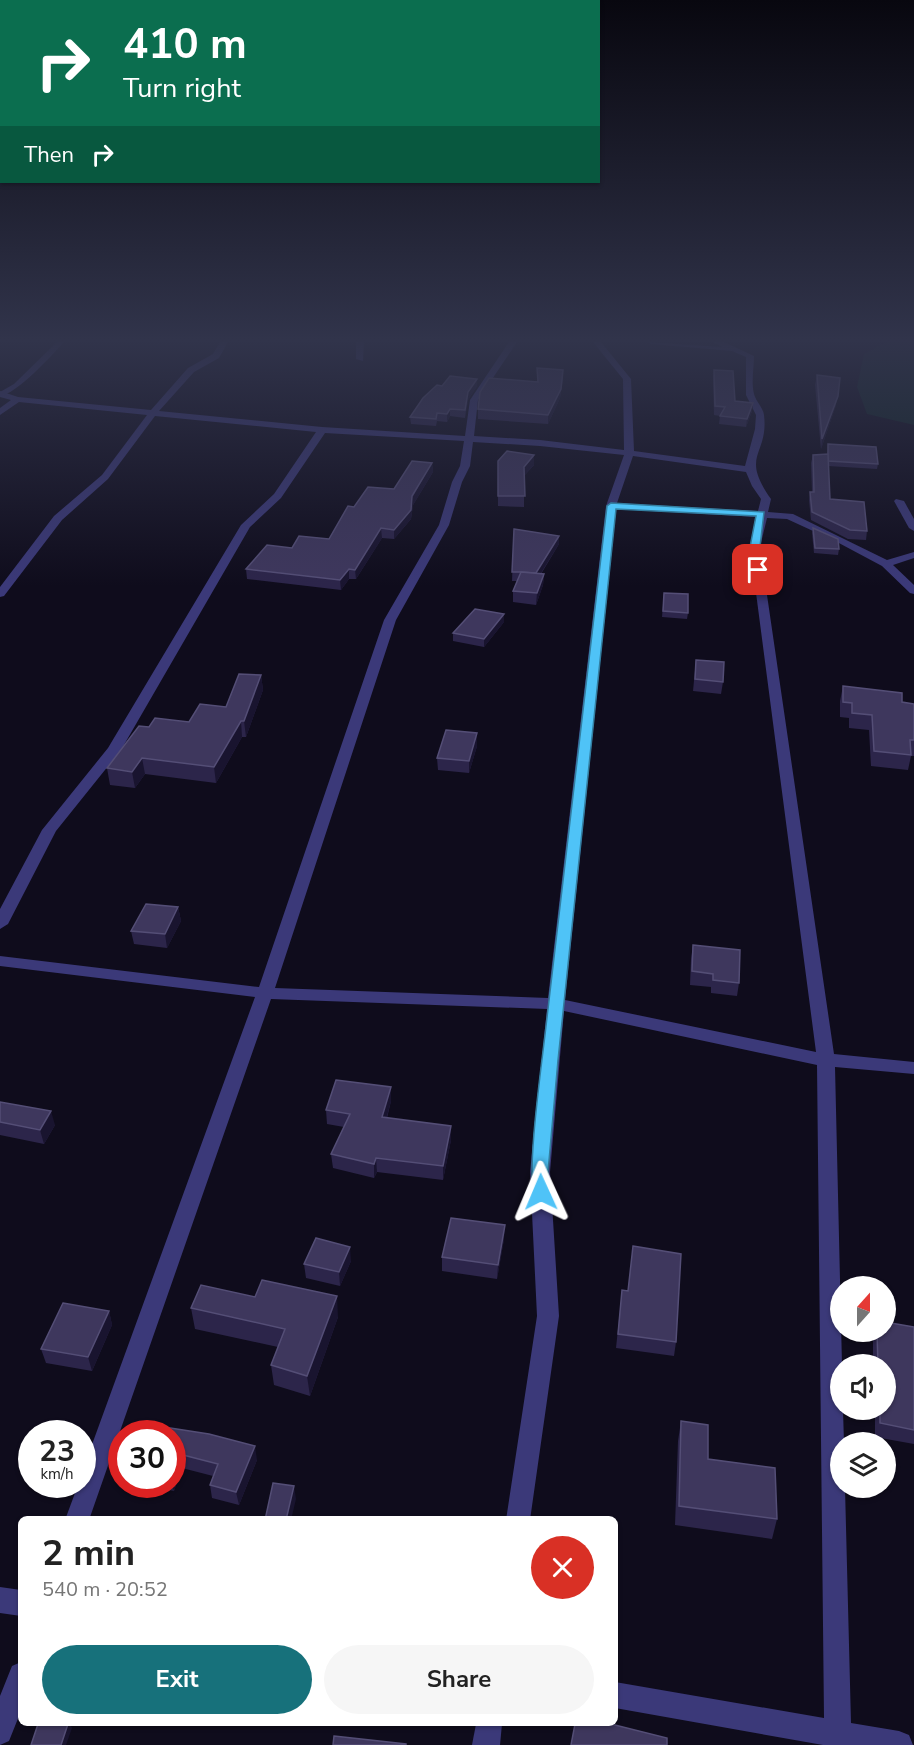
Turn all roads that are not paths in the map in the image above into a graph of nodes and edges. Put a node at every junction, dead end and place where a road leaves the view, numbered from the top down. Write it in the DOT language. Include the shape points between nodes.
graph roads {
  1 [pos="145,423"];
  2 [pos="247,423"];
  3 [pos="470,423"];
  4 [pos="628,423"];
  5 [pos="760,423"];
  6 [pos="322,430"];
  7 [pos="467,438"];
  8 [pos="629,453"];
  9 [pos="748,469"];
  10 [pos="899,501"];
  11 [pos="611,506"];
  12 [pos="761,514"];
  13 [pos="914,528"];
  14 [pos="914,555"];
  15 [pos="886,564"];
  16 [pos="914,591"];
  17 [pos="0,594"];
  18 [pos="0,924"];
  19 [pos="0,961"];
  20 [pos="265,993"];
  21 [pos="556,1004"];
  22 [pos="826,1060"];
  23 [pos="914,1068"];
  24 [pos="78,1516"];
  25 [pos="520,1516"];
  26 [pos="0,1600"];
  27 [pos="18,1603"];
  28 [pos="18,1683"];
  29 [pos="618,1696"];
  30 [pos="489,1726"];
  31 [pos="0,1732"];
  32 [pos="837,1739"];
  33 [pos="486,1745"];
  34 [pos="899,1745"];
  1 -- 17 [label="street" via="105,477 58,518"];
  2 -- 6 [label="street"];
  3 -- 7 [label="street"];
  4 -- 8 [label="street"];
  5 -- 9 [label="street"];
  6 -- 7 [label="street"];
  6 -- 18 [label="street" via="278,496 246,525 114,750 49,830"];
  7 -- 8 [label="street"];
  7 -- 20 [label="street" via="465,466 444,525 390,620"];
  8 -- 9 [label="street"];
  8 -- 11 [label="street"];
  9 -- 12 [label="street" via="766,499"];
  10 -- 13 [label="street"];
  11 -- 12 [label="street"];
  11 -- 21 [label="street"];
  12 -- 15 [label="street" via="789,516"];
  12 -- 22 [label="street" via="755,547"];
  14 -- 15 [label="street"];
  15 -- 16 [label="street"];
  19 -- 20 [label="street"];
  20 -- 21 [label="street"];
  20 -- 24 [label="street"];
  21 -- 22 [label="street"];
  21 -- 25 [label="street" via="540,1172 548,1316"];
  22 -- 23 [label="street"];
  22 -- 32 [label="street"];
  26 -- 27 [label="street"];
  28 -- 31 [label="street"];
  29 -- 32 [label="street"];
  30 -- 33 [label="street"];
  32 -- 34 [label="street"];
}
